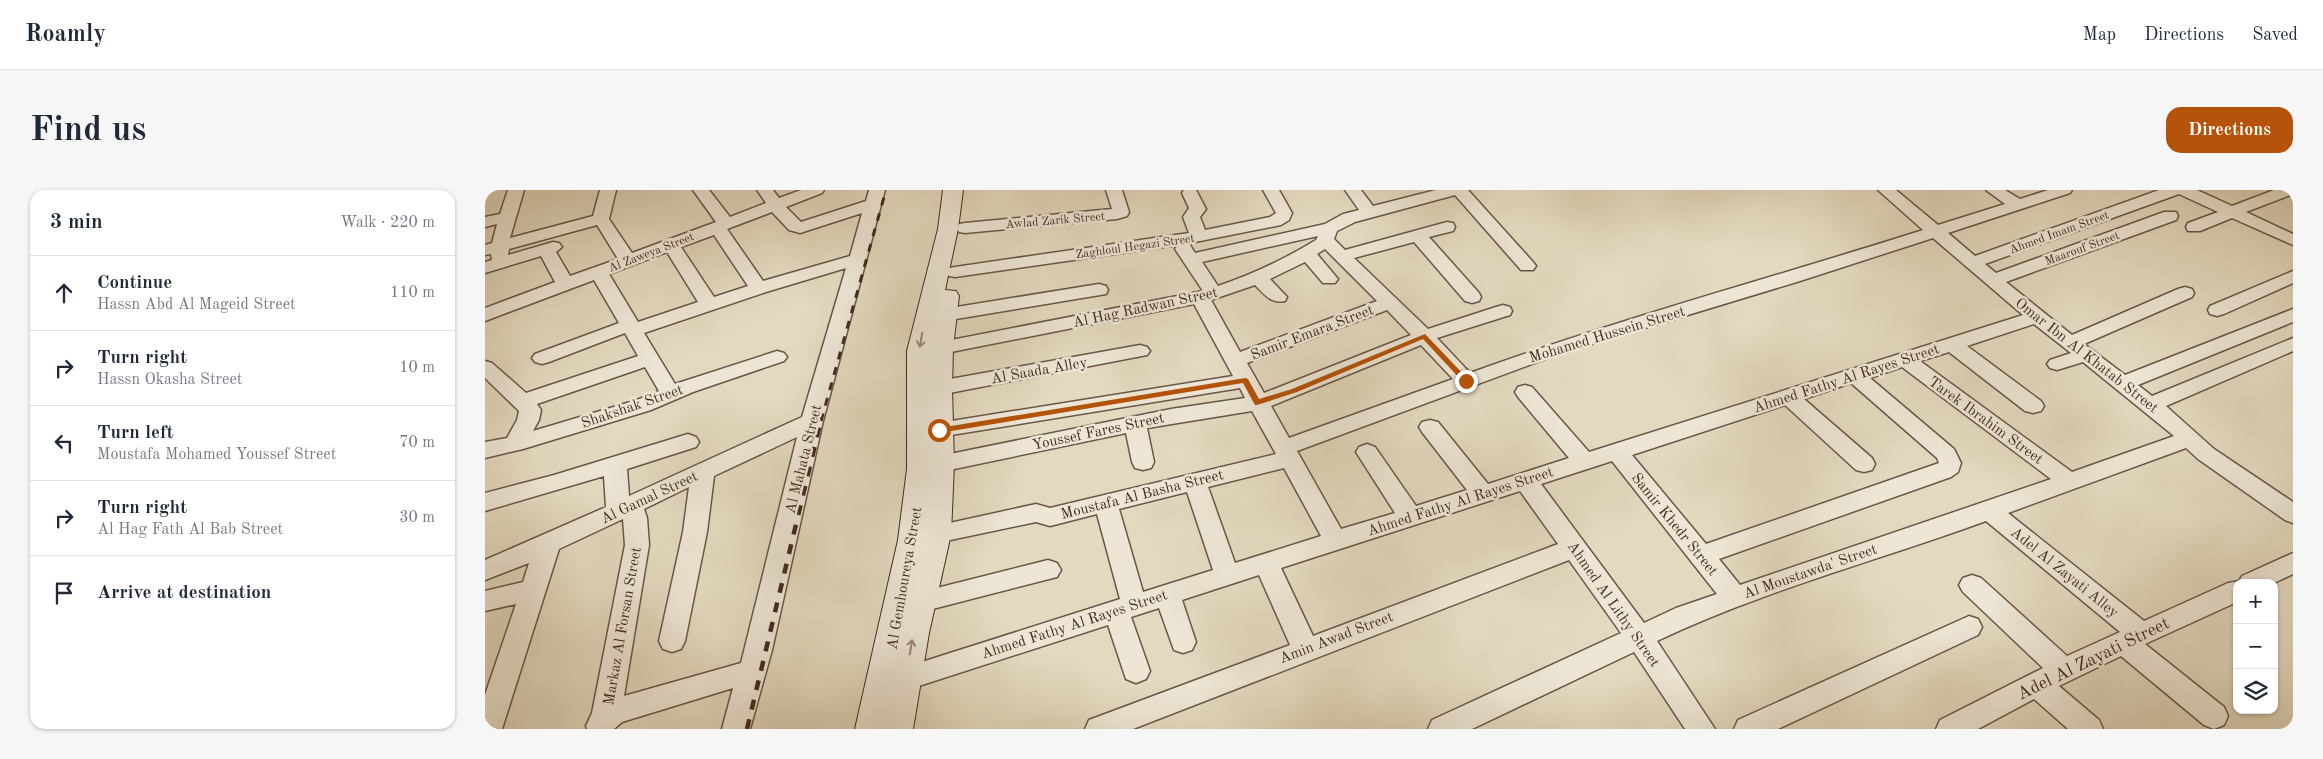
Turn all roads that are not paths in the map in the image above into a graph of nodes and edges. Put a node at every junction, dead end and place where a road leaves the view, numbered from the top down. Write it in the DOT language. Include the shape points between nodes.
graph roads {
  1 [pos="516,190"];
  2 [pos="608,190"];
  3 [pos="701,190"];
  4 [pos="765,190"];
  5 [pos="816,190"];
  6 [pos="953,190"];
  7 [pos="968,190"];
  8 [pos="1114,190"];
  9 [pos="1271,190"];
  10 [pos="1353,190"];
  11 [pos="1886,190"];
  12 [pos="1993,190"];
  13 [pos="2124,190"];
  14 [pos="2174,190"];
  15 [pos="2184,190"];
  16 [pos="2288,190"];
  17 [pos="1452,191"];
  18 [pos="2059,191"];
  19 [pos="1190,193"];
  20 [pos="875,197"];
  21 [pos="2145,201"];
  22 [pos="775,205"];
  23 [pos="2019,205"];
  24 [pos="1371,212"];
  25 [pos="2232,212"];
  26 [pos="2171,216"];
  27 [pos="508,217"];
  28 [pos="601,219"];
  29 [pos="485,222"];
  30 [pos="721,225"];
  31 [pos="1447,227"];
  32 [pos="2194,227"];
  33 [pos="965,228"];
  34 [pos="1936,233"];
  35 [pos="1328,234"];
  36 [pos="1417,235"];
  37 [pos="2289,235"];
  38 [pos="1199,237"];
  39 [pos="573,240"];
  40 [pos="1179,240"];
  41 [pos="1398,240"];
  42 [pos="670,244"];
  43 [pos="546,249"];
  44 [pos="1089,253"];
  45 [pos="1307,253"];
  46 [pos="1342,256"];
  47 [pos="492,257"];
  48 [pos="857,259"];
  49 [pos="1191,259"];
  50 [pos="628,261"];
  51 [pos="1973,263"];
  52 [pos="1527,266"];
  53 [pos="955,272"];
  54 [pos="599,273"];
  55 [pos="2293,276"];
  56 [pos="1258,278"];
  57 [pos="1329,279"];
  58 [pos="1993,280"];
  59 [pos="566,285"];
  60 [pos="759,288"];
  61 [pos="1099,290"];
  62 [pos="2185,294"];
  63 [pos="1207,296"];
  64 [pos="1278,297"];
  65 [pos="1471,297"];
  66 [pos="1389,303"];
  67 [pos="709,304"];
  68 [pos="1503,311"];
  69 [pos="485,315"];
  70 [pos="944,315"];
  71 [pos="2293,315"];
  72 [pos="1105,316"];
  73 [pos="2037,317"];
  74 [pos="2272,323"];
  75 [pos="632,328"];
  76 [pos="2293,334"];
  77 [pos="1425,336"];
  78 [pos="2069,343"];
  79 [pos="1951,344"];
  80 [pos="2293,344"];
  81 [pos="941,348"];
  82 [pos="1140,351"];
  83 [pos="2085,356"];
  84 [pos="777,357"];
  85 [pos="541,358"];
  86 [pos="651,358"];
  87 [pos="1904,359"];
  88 [pos="1234,361"];
  89 [pos="2057,364"];
  90 [pos="487,373"];
  91 [pos="1854,375"];
  92 [pos="1245,381"];
  93 [pos="1466,381"];
  94 [pos="2122,384"];
  95 [pos="939,388"];
  96 [pos="1525,392"];
  97 [pos="671,394"];
  98 [pos="1788,396"];
  99 [pos="523,401"];
  100 [pos="1257,403"];
  101 [pos="2150,405"];
  102 [pos="2033,406"];
  103 [pos="812,421"];
  104 [pos="1135,423"];
  105 [pos="1430,427"];
  106 [pos="939,430"];
  107 [pos="2189,439"];
  108 [pos="688,442"];
  109 [pos="511,445"];
  110 [pos="485,450"];
  111 [pos="1616,451"];
  112 [pos="1367,452"];
  113 [pos="1286,454"];
  114 [pos="1584,461"];
  115 [pos="1143,462"];
  116 [pos="485,463"];
  117 [pos="940,464"];
  118 [pos="1864,464"];
  119 [pos="615,465"];
  120 [pos="703,472"];
  121 [pos="1525,480"];
  122 [pos="2069,481"];
  123 [pos="1195,482"];
  124 [pos="1483,494"];
  125 [pos="485,502"];
  126 [pos="1105,504"];
  127 [pos="625,509"];
  128 [pos="1989,510"];
  129 [pos="2293,514"];
  130 [pos="1410,516"];
  131 [pos="936,534"];
  132 [pos="1335,540"];
  133 [pos="548,544"];
  134 [pos="1574,548"];
  135 [pos="1701,556"];
  136 [pos="1266,562"];
  137 [pos="2293,563"];
  138 [pos="485,570"];
  139 [pos="1047,570"];
  140 [pos="1227,574"];
  141 [pos="2259,579"];
  142 [pos="1972,585"];
  143 [pos="534,589"];
  144 [pos="2233,592"];
  145 [pos="1167,594"];
  146 [pos="1735,597"];
  147 [pos="485,601"];
  148 [pos="921,602"];
  149 [pos="1125,607"];
  150 [pos="1969,627"];
  151 [pos="1638,636"];
  152 [pos="2132,638"];
  153 [pos="672,641"];
  154 [pos="1183,642"];
  155 [pos="1305,649"];
  156 [pos="2064,670"];
  157 [pos="1136,671"];
  158 [pos="752,672"];
  159 [pos="895,682"];
  160 [pos="2036,684"];
  161 [pos="2214,716"];
  162 [pos="602,723"];
  163 [pos="1456,726"];
  164 [pos="1959,727"];
  165 [pos="488,729"];
  166 [pos="736,729"];
  167 [pos="873,729"];
  168 [pos="895,729"];
  169 [pos="1099,729"];
  170 [pos="1701,729"];
  171 [pos="1748,729"];
  172 [pos="2089,729"];
  1 -- 27 [label="street"];
  2 -- 28 [label="street"];
  3 -- 30 [label="street"];
  4 -- 22 [label="street"];
  5 -- 22 [label="street, Al Zaweya Street"];
  6 -- 159 [label="main road, Al Gemhoureya Street, one-way" via="948,229 919,351 921,469"];
  7 -- 33 [label="main road, Al Gemhoureya Street"];
  8 -- 33 [label="street, Awlad Zarik Street" via="1121,212 1117,214"];
  9 -- 38 [label="street, Zaghloul Hegazi Street" via="1284,213 1281,218"];
  10 -- 24 [label="street"];
  11 -- 34 [label="street, Omar Ibn Al Khatab Street"];
  12 -- 23 [label="street"];
  13 -- 21 [label="street"];
  14 -- 21 [label="street, Ahmed Imam Street"];
  15 -- 25 [label="street"];
  16 -- 25 [label="street"];
  17 -- 24 [label="street"];
  17 -- 52 [label="street"];
  18 -- 23 [label="street, Mohamed Hussein Street"];
  19 -- 38 [label="street" via="1198,210 1191,216"];
  20 -- 22 [label="street" via="800,228"];
  20 -- 48 [label="street, Al Mahata Street"];
  21 -- 51 [label="street, Ahmed Imam Street"];
  22 -- 30 [label="street, Al Zaweya Street"];
  23 -- 34 [label="street, Mohamed Hussein Street"];
  24 -- 35 [label="street" via="1340,222"];
  24 -- 41 [label="street"];
  25 -- 32 [label="street"];
  25 -- 37 [label="street"];
  26 -- 58 [label="street, Maarouf Street"];
  27 -- 29 [label="street"];
  27 -- 47 [label="street"];
  28 -- 47 [label="street"];
  28 -- 50 [label="street"];
  30 -- 42 [label="street, Al Zaweya Street"];
  30 -- 60 [label="street"];
  31 -- 36 [label="street"];
  33 -- 53 [label="main road, Al Gemhoureya Street"];
  34 -- 51 [label="street, Omar Ibn Al Khatab Street"];
  34 -- 93 [label="street, Mohamed Hussein Street" via="1583,340"];
  35 -- 45 [label="street, Al Hag Radwan Street"];
  35 -- 46 [label="street"];
  35 -- 49 [label="street"];
  36 -- 41 [label="street"];
  36 -- 65 [label="street"];
  38 -- 40 [label="street, Zaghloul Hegazi Street"];
  39 -- 43 [label="street"];
  40 -- 44 [label="street, Zaghloul Hegazi Street"];
  40 -- 49 [label="street"];
  41 -- 46 [label="street"];
  42 -- 50 [label="street, Al Zaweya Street"];
  42 -- 67 [label="street"];
  43 -- 47 [label="street"];
  43 -- 59 [label="street"];
  44 -- 53 [label="street, Zaghloul Hegazi Street"];
  44 -- 61 [label="street"];
  45 -- 56 [label="street, Al Hag Radwan Street"];
  45 -- 57 [label="street"];
  46 -- 66 [label="street"];
  48 -- 60 [label="street"];
  48 -- 103 [label="street, Al Mahata Street"];
  49 -- 63 [label="street"];
  50 -- 54 [label="street, Al Zaweya Street"];
  51 -- 58 [label="street, Omar Ibn Al Khatab Street"];
  53 -- 70 [label="main road, Al Gemhoureya Street"];
  54 -- 59 [label="street, Al Zaweya Street"];
  54 -- 75 [label="street"];
  55 -- 74 [label="street" via="2225,306"];
  56 -- 63 [label="street, Al Hag Radwan Street"];
  56 -- 64 [label="street"];
  58 -- 73 [label="street, Omar Ibn Al Khatab Street"];
  59 -- 69 [label="street, Al Zaweya Street"];
  60 -- 67 [label="street"];
  61 -- 70 [label="street"];
  61 -- 72 [label="street"];
  62 -- 78 [label="street"];
  63 -- 72 [label="street, Al Hag Radwan Street"];
  63 -- 88 [label="street"];
  66 -- 77 [label="street"];
  66 -- 88 [label="street, Samir Emara Street"];
  67 -- 75 [label="street"];
  68 -- 77 [label="street, Youssef Fares Street"];
  70 -- 81 [label="main road, Al Gemhoureya Street"];
  71 -- 74 [label="street"];
  72 -- 81 [label="street, Al Hag Radwan Street"];
  73 -- 78 [label="street, Omar Ibn Al Khatab Street"];
  73 -- 79 [label="street, Ahmed Fathy Al Rayes Street"];
  74 -- 76 [label="street"];
  74 -- 94 [label="street"];
  75 -- 85 [label="street"];
  75 -- 86 [label="street"];
  77 -- 93 [label="street"];
  77 -- 100 [label="street, Youssef Fares Street"];
  78 -- 83 [label="street, Omar Ibn Al Khatab Street"];
  79 -- 87 [label="street, Ahmed Fathy Al Rayes Street"];
  79 -- 102 [label="street"];
  80 -- 101 [label="street"];
  81 -- 95 [label="main road, Al Gemhoureya Street"];
  82 -- 95 [label="street, Al Saada Alley"];
  83 -- 89 [label="street"];
  83 -- 94 [label="street, Omar Ibn Al Khatab Street"];
  84 -- 97 [label="street, Shakshak Street"];
  86 -- 97 [label="street"];
  86 -- 99 [label="street"];
  87 -- 91 [label="street, Ahmed Fathy Al Rayes Street"];
  87 -- 122 [label="street, Tarek Ibrahim Street"];
  88 -- 92 [label="street"];
  90 -- 99 [label="street"];
  91 -- 98 [label="street, Ahmed Fathy Al Rayes Street"];
  91 -- 135 [label="street" via="1946,454 1950,466"];
  92 -- 100 [label="street"];
  92 -- 106 [label="street"];
  93 -- 113 [label="street, Mohamed Hussein Street"];
  94 -- 101 [label="street, Omar Ibn Al Khatab Street"];
  95 -- 106 [label="main road, Al Gemhoureya Street"];
  96 -- 114 [label="street"];
  97 -- 109 [label="street, Shakshak Street" via="645,405"];
  98 -- 111 [label="street, Ahmed Fathy Al Rayes Street"];
  98 -- 118 [label="street"];
  99 -- 109 [label="street" via="531,414"];
  100 -- 104 [label="street, Youssef Fares Street"];
  100 -- 113 [label="street"];
  101 -- 107 [label="street, Omar Ibn Al Khatab Street"];
  103 -- 120 [label="street, Al Gamal Street"];
  103 -- 158 [label="street, Al Mahata Street"];
  104 -- 115 [label="street"];
  104 -- 117 [label="street, Youssef Fares Street"];
  105 -- 124 [label="street"];
  106 -- 117 [label="main road, Al Gemhoureya Street"];
  107 -- 122 [label="street, Al Moustawda' Street"];
  107 -- 129 [label="street, Omar Ibn Al Khatab Street" via="2212,459"];
  108 -- 119 [label="street"];
  109 -- 110 [label="street, Shakshak Street"];
  109 -- 116 [label="street" via="500,458"];
  111 -- 114 [label="street, Ahmed Fathy Al Rayes Street"];
  111 -- 135 [label="street, Samir Khedr Street"];
  112 -- 130 [label="street"];
  113 -- 123 [label="street, Moustafa Al Basha Street"];
  113 -- 132 [label="street"];
  114 -- 121 [label="street, Ahmed Fathy Al Rayes Street"];
  117 -- 131 [label="main road, Al Gemhoureya Street"];
  119 -- 125 [label="street"];
  119 -- 127 [label="street, Markaz Al Forsan Street"];
  120 -- 127 [label="street, Al Gamal Street"];
  120 -- 153 [label="street"];
  121 -- 124 [label="street, Ahmed Fathy Al Rayes Street"];
  121 -- 134 [label="street, Ahmed Al Lithy Street"];
  122 -- 128 [label="street, Al Moustawda' Street"];
  123 -- 126 [label="street, Moustafa Al Basha Street"];
  123 -- 140 [label="street"];
  124 -- 130 [label="street, Ahmed Fathy Al Rayes Street"];
  126 -- 131 [label="street, Moustafa Al Basha Street" via="1050,517 1036,513"];
  126 -- 149 [label="street"];
  127 -- 133 [label="street, Al Gamal Street"];
  127 -- 162 [label="street, Markaz Al Forsan Street" via="635,518 637,544"];
  128 -- 146 [label="street, Al Moustawda' Street"];
  128 -- 152 [label="street, Adel Al Zayati Alley"];
  130 -- 132 [label="street, Ahmed Fathy Al Rayes Street"];
  131 -- 148 [label="main road, Al Gemhoureya Street"];
  132 -- 136 [label="street, Ahmed Fathy Al Rayes Street"];
  133 -- 138 [label="street, Al Gamal Street"];
  133 -- 143 [label="street"];
  134 -- 151 [label="street, Ahmed Al Lithy Street"];
  134 -- 155 [label="street, Amin Awad Street"];
  135 -- 146 [label="street, Samir Khedr Street"];
  136 -- 140 [label="street, Ahmed Fathy Al Rayes Street"];
  136 -- 155 [label="street"];
  137 -- 141 [label="street"];
  139 -- 148 [label="street"];
  140 -- 145 [label="street, Ahmed Fathy Al Rayes Street"];
  142 -- 156 [label="street"];
  143 -- 147 [label="street"];
  143 -- 165 [label="street"];
  144 -- 152 [label="street, Adel Al Zayati Street"];
  145 -- 149 [label="street, Ahmed Fathy Al Rayes Street"];
  145 -- 154 [label="street"];
  146 -- 151 [label="street, Al Moustawda' Street"];
  159 -- 148 [label="main road, Al Gemhoureya Street, one-way"];
  149 -- 157 [label="street"];
  149 -- 159 [label="street, Ahmed Fathy Al Rayes Street"];
  150 -- 171 [label="street"];
  151 -- 163 [label="street, Al Moustawda' Street"];
  151 -- 170 [label="street, Ahmed Al Lithy Street"];
  152 -- 156 [label="street, Adel Al Zayati Street"];
  152 -- 161 [label="street, Adel Al Zayati Alley"];
  155 -- 169 [label="street, Amin Awad Street"];
  156 -- 160 [label="street, Adel Al Zayati Street"];
  158 -- 162 [label="street" via="613,712"];
  158 -- 166 [label="street, Al Mahata Street"];
  159 -- 167 [label="main road, Al Gemhoureya Street"];
  159 -- 168 [label="main road, Al Gemhoureya Street"];
  160 -- 164 [label="street, Adel Al Zayati Street"];
  160 -- 172 [label="street"];
}
